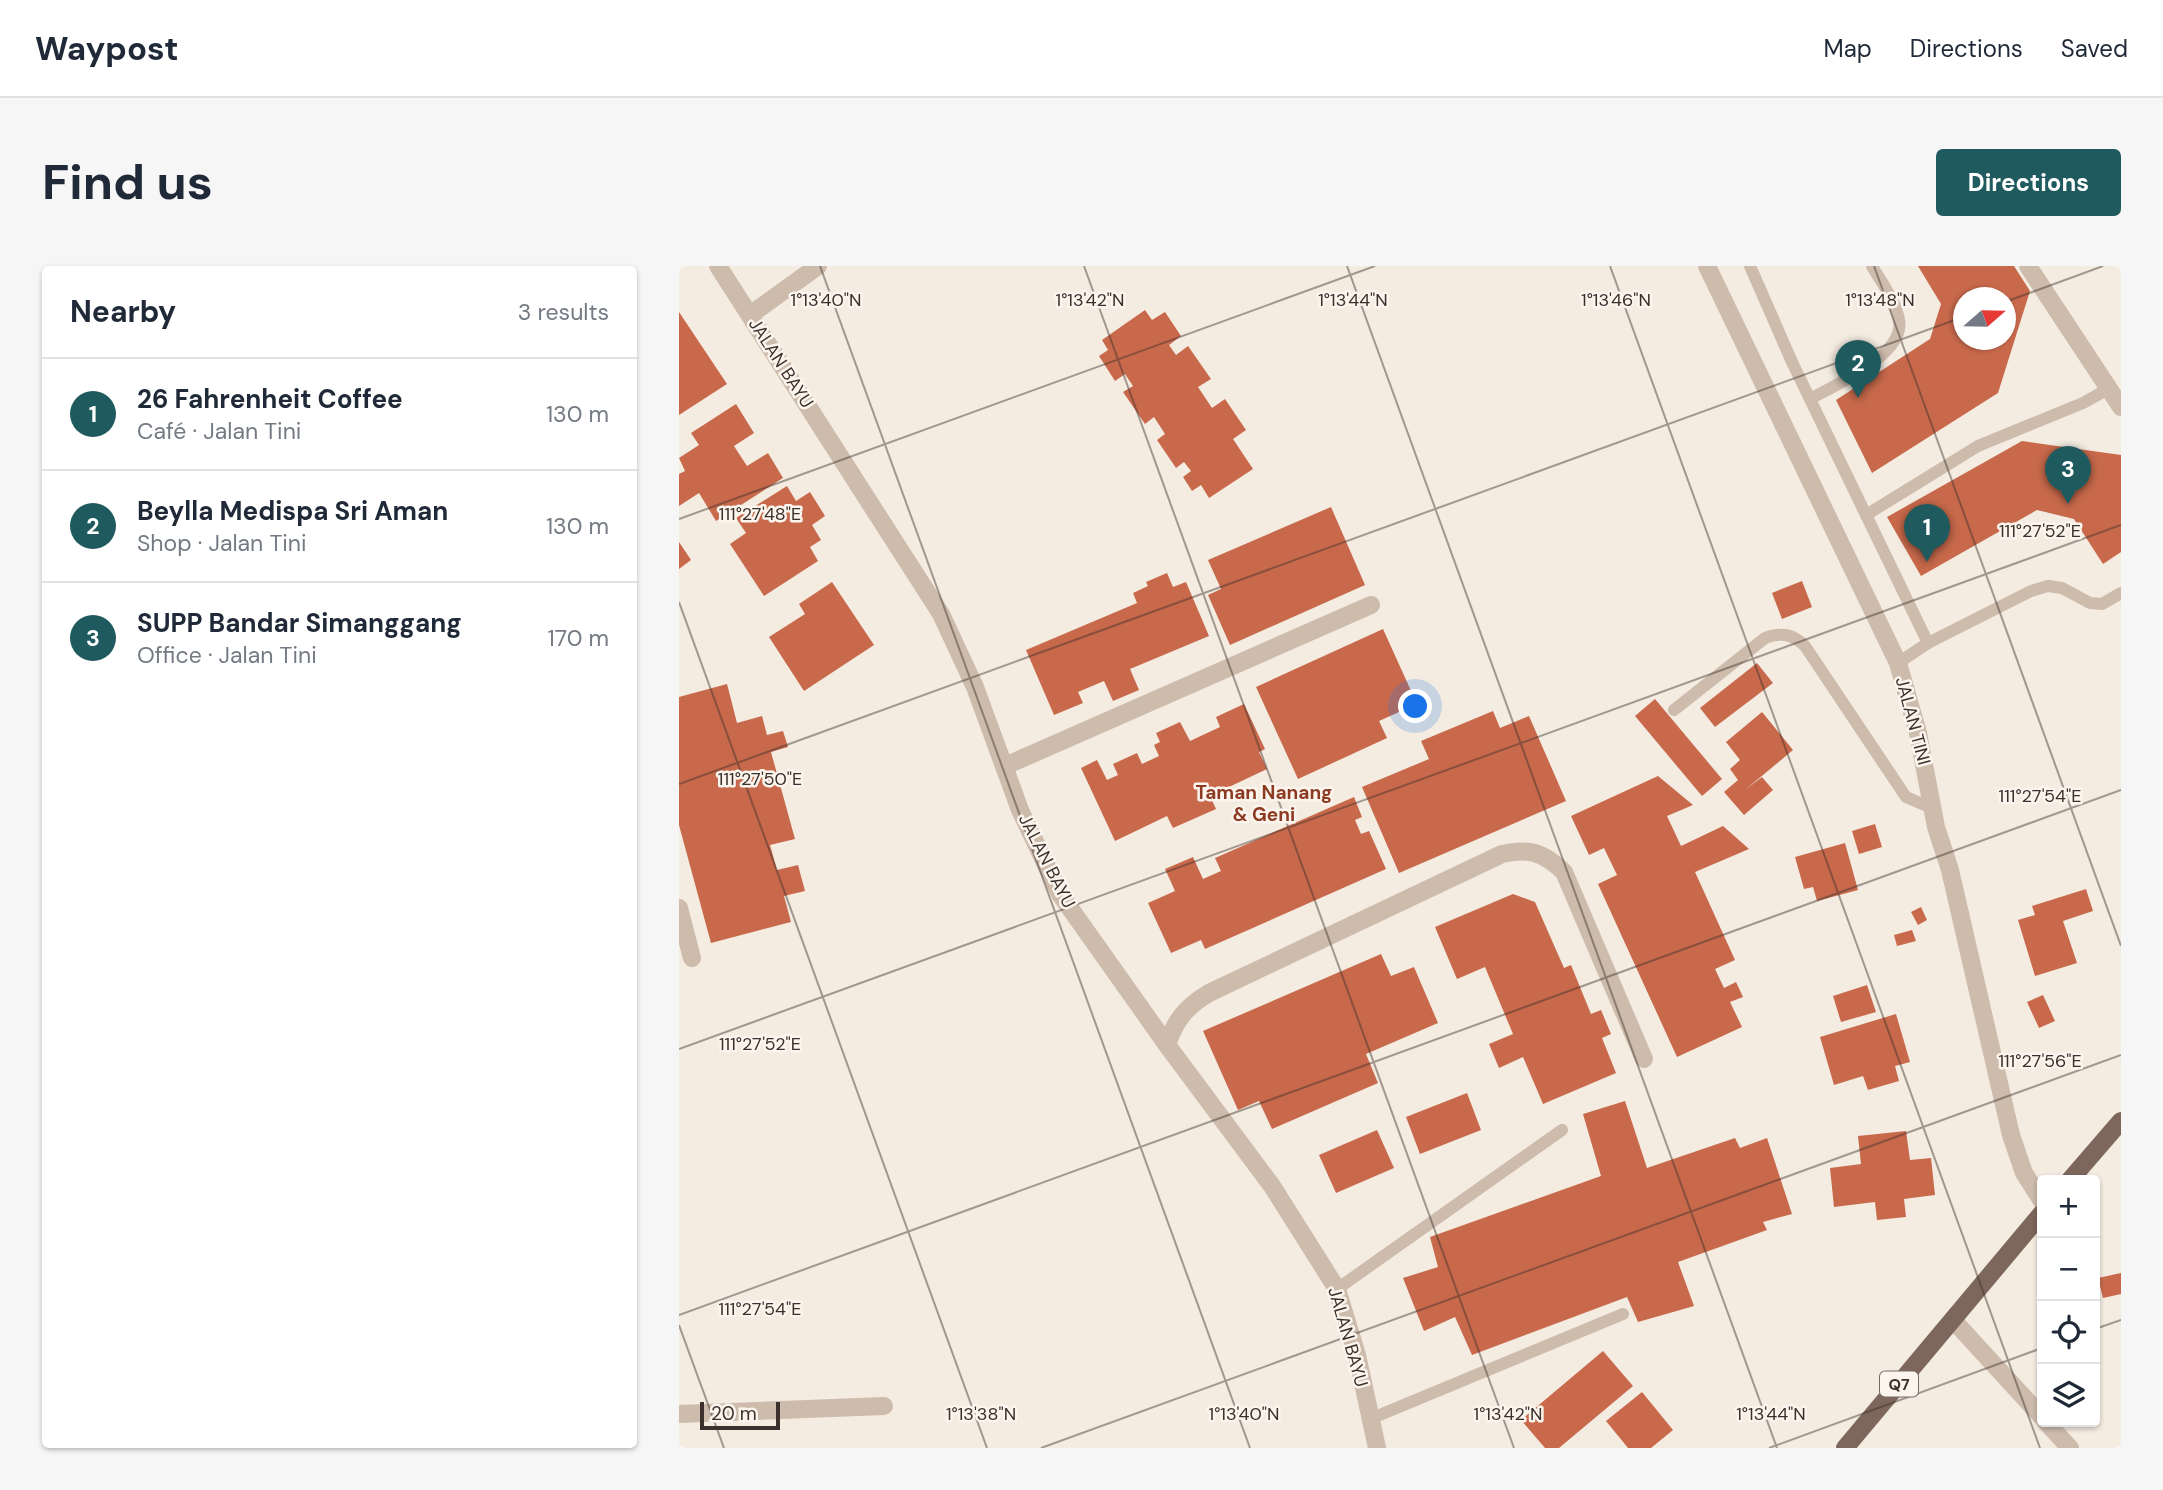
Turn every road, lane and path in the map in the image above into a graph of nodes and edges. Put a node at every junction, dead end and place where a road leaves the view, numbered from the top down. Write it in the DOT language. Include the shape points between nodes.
graph roads {
  1 [pos="718,266"];
  2 [pos="818,266"];
  3 [pos="1707,266"];
  4 [pos="1750,266"];
  5 [pos="1872,266"];
  6 [pos="2028,266"];
  7 [pos="750,315"];
  8 [pos="2108,388"];
  9 [pos="1810,400"];
  10 [pos="2121,407"];
  11 [pos="1865,515"];
  12 [pos="2121,593"];
  13 [pos="1371,605"];
  14 [pos="1928,643"];
  15 [pos="1898,663"];
  16 [pos="1674,710"];
  17 [pos="1005,766"];
  18 [pos="1934,809"];
  19 [pos="679,908"];
  20 [pos="692,958"];
  21 [pos="1167,1045"];
  22 [pos="1644,1059"];
  23 [pos="2121,1121"];
  24 [pos="1562,1130"];
  25 [pos="2074,1175"];
  26 [pos="2037,1193"];
  27 [pos="2037,1219"];
  28 [pos="1337,1289"];
  29 [pos="1623,1314"];
  30 [pos="1953,1320"];
  31 [pos="884,1406"];
  32 [pos="2037,1412"];
  33 [pos="679,1414"];
  34 [pos="1370,1419"];
  35 [pos="2051,1427"];
  36 [pos="1377,1448"];
  37 [pos="1845,1448"];
  38 [pos="2070,1448"];
  1 -- 7 [label="street, JALAN BAYU"];
  2 -- 7 [label="street"];
  3 -- 15 [label="street, JALAN TINI"];
  4 -- 9 [label="lane"];
  5 -- 9 [label="lane" via="1897,311 1898,337 1869,365"];
  6 -- 8 [label="street"];
  7 -- 17 [label="street, JALAN BAYU" via="941,614"];
  8 -- 10 [label="street"];
  8 -- 11 [label="lane" via="2083,403 1978,446"];
  9 -- 11 [label="lane"];
  11 -- 14 [label="lane"];
  12 -- 14 [label="lane" via="2102,604 2090,603 2048,586"];
  13 -- 17 [label="street"];
  14 -- 15 [label="lane"];
  15 -- 18 [label="street, JALAN TINI"];
  16 -- 18 [label="lane" via="1765,638 1791,635 1805,646 1906,797"];
  17 -- 21 [label="street, JALAN BAYU" via="1020,810 1060,894"];
  18 -- 26 [label="street, JALAN TINI" via="2011,1135 2024,1173"];
  19 -- 20 [label="street"];
  21 -- 22 [label="street" via="1179,1016 1209,993 1519,850 1536,852 1564,872"];
  21 -- 28 [label="street, JALAN BAYU" via="1272,1185"];
  23 -- 25 [label="main road"];
  24 -- 28 [label="lane"];
  27 -- 30 [label="main road, Q7"];
  28 -- 34 [label="street, JALAN BAYU"];
  29 -- 34 [label="lane"];
  30 -- 32 [label="street"];
  30 -- 37 [label="main road, Q7"];
  31 -- 33 [label="street"];
  34 -- 36 [label="street, JALAN BAYU"];
  35 -- 38 [label="street"];
}
